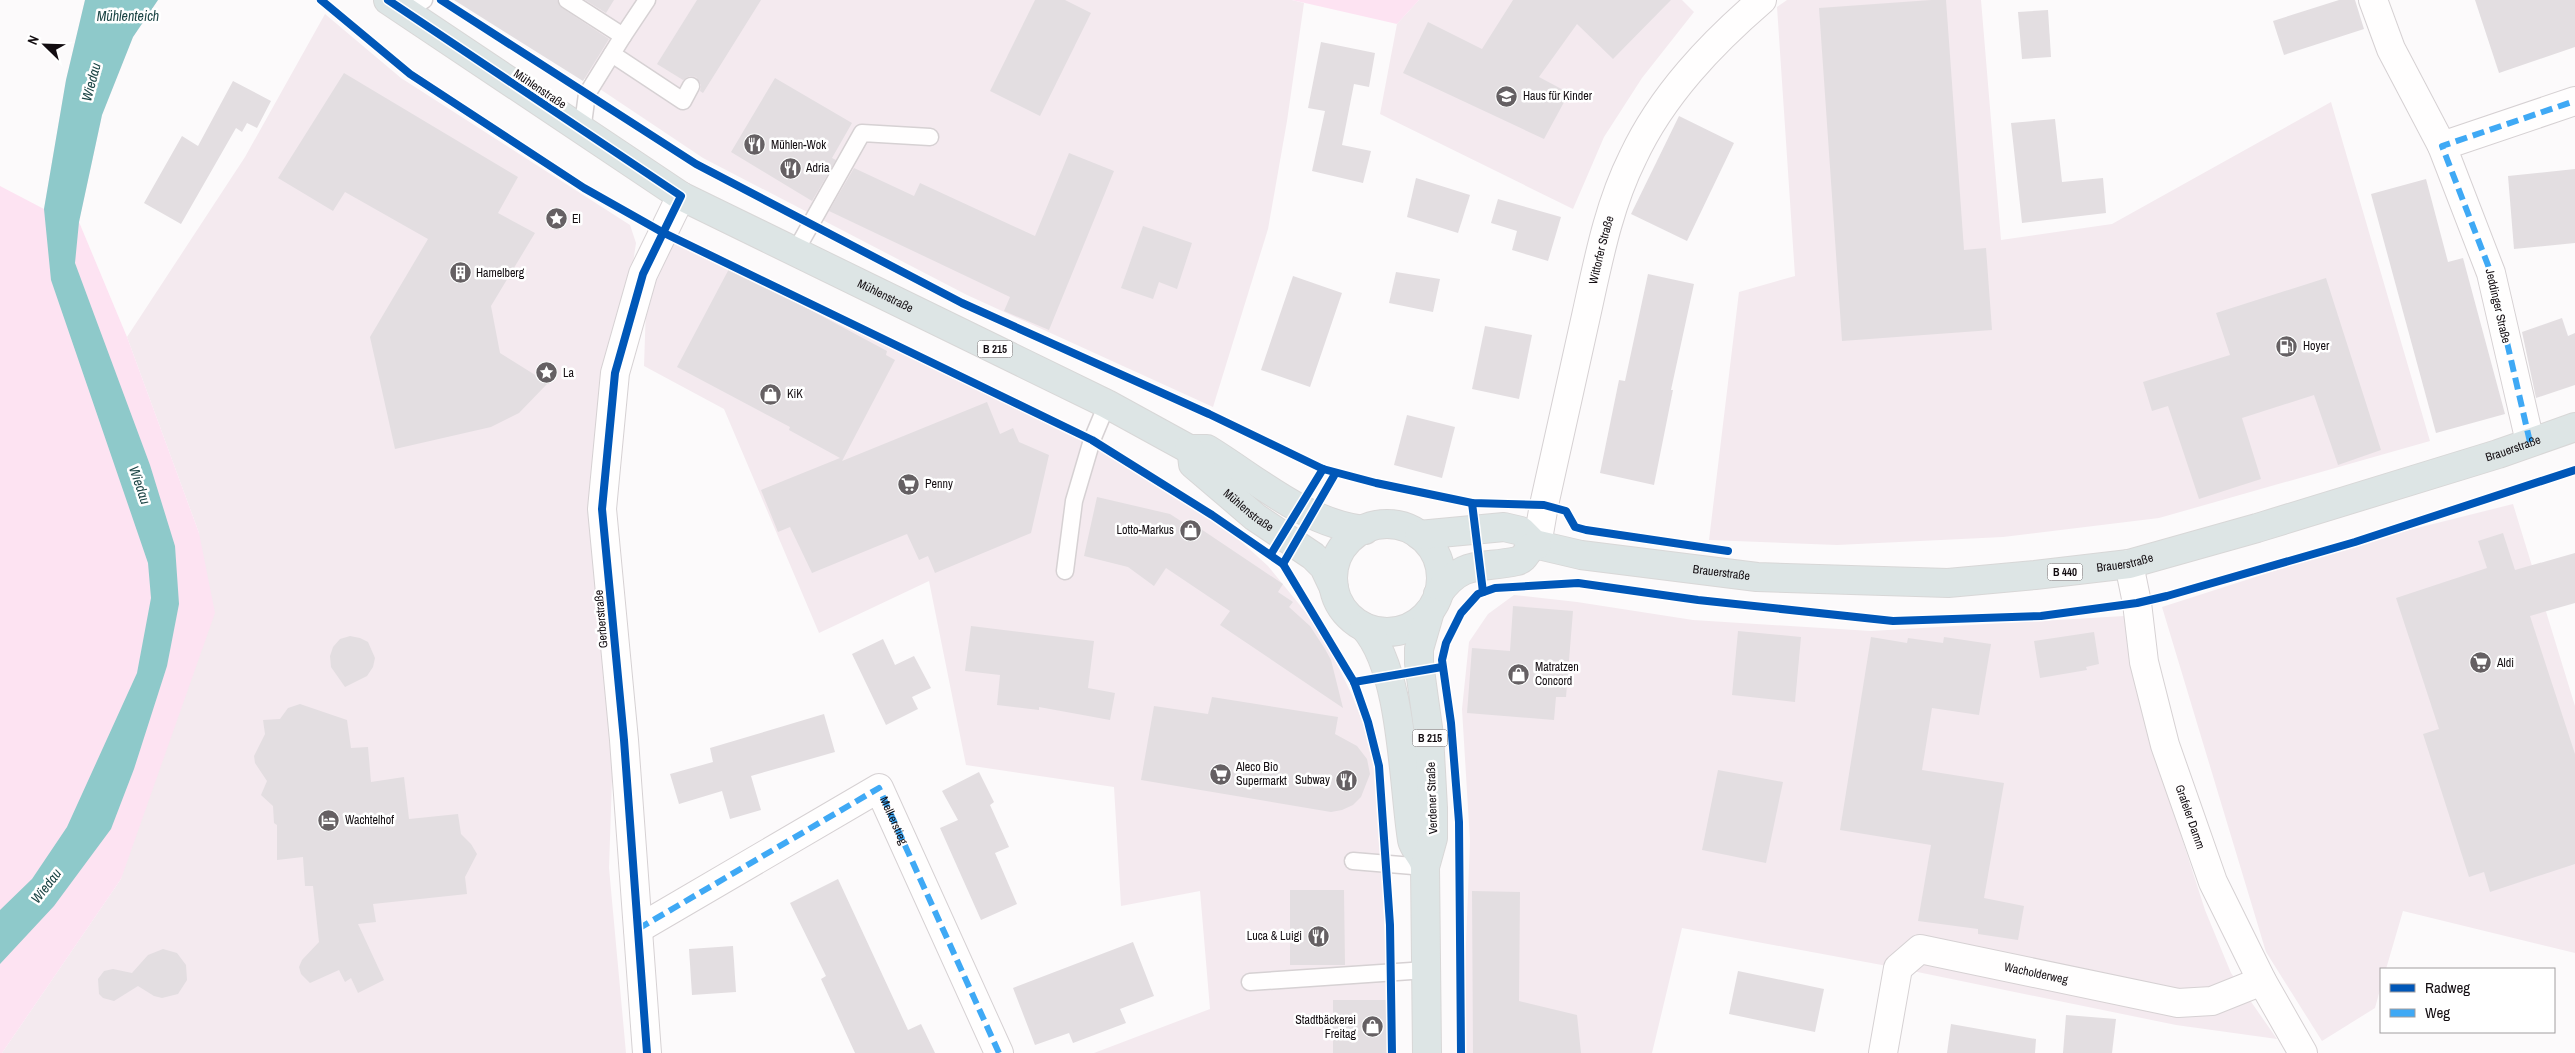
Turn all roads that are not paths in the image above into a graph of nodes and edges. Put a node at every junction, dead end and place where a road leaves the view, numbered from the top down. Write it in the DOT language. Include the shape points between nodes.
graph roads {
  1 [pos="567,0"];
  2 [pos="647,0"];
  3 [pos="1762,0"];
  4 [pos="2373,0"];
  5 [pos="405,4"];
  6 [pos="623,36"];
  7 [pos="612,54"];
  8 [pos="692,86"];
  9 [pos="2575,101"];
  10 [pos="582,131"];
  11 [pos="930,136"];
  12 [pos="2442,146"];
  13 [pos="681,196"];
  14 [pos="795,252"];
  15 [pos="1107,404"];
  16 [pos="2575,428"];
  17 [pos="2530,442"];
  18 [pos="1189,450"];
  19 [pos="1365,530"];
  20 [pos="1419,536"];
  21 [pos="1537,545"];
  22 [pos="2128,564"];
  23 [pos="1065,572"];
  24 [pos="1334,588"];
  25 [pos="1434,602"];
  26 [pos="1364,627"];
  27 [pos="1353,861"];
  28 [pos="1425,867"];
  29 [pos="638,930"];
  30 [pos="1426,970"];
  31 [pos="2262,981"];
  32 [pos="1250,982"];
  33 [pos="647,1053"];
  34 [pos="999,1053"];
  35 [pos="1427,1053"];
  36 [pos="1883,1053"];
  37 [pos="2303,1053"];
  1 -- 6 [label="lane"];
  2 -- 6 [label="lane"];
  3 -- 21 [label="street, Wittorfer Straße" via="1697,63 1663,107 1633,156 1608,220"];
  4 -- 12 [label="street, Jeddinger Straße" via="2391,49"];
  5 -- 10 [label="main road, Mühlenstraße / B 215"];
  6 -- 7 [label="lane"];
  7 -- 8 [label="lane" via="683,101"];
  7 -- 10 [label="lane" via="587,94"];
  9 -- 12 [label="street"];
  10 -- 13 [label="main road, Mühlenstraße / B 215"];
  11 -- 14 [label="lane" via="862,133"];
  12 -- 17 [label="street, Jeddinger Straße" via="2491,273"];
  13 -- 14 [label="main road, Mühlenstraße / B 215"];
  13 -- 29 [label="street, Gerberstraße" via="643,274 615,373 602,509"];
  14 -- 15 [label="main road, Mühlenstraße / B 215"];
  15 -- 18 [label="main road, Mühlenstraße / B 215"];
  15 -- 23 [label="lane" via="1092,440 1074,501"];
  16 -- 17 [label="main road, Brauerstraße / B 440"];
  17 -- 22 [label="main road, Brauerstraße / B 440" via="2258,528"];
  18 -- 19 [label="main road, Mühlenstraße / B 215" via="1207,449 1311,515 1337,525"];
  18 -- 24 [label="main road, Mühlenstraße" via="1193,464 1229,497 1319,561"];
  19 -- 20 [label="main road" via="1388,525 1407,528"];
  19 -- 24 [label="main road" via="1340,551 1334,569"];
  20 -- 21 [label="main road, Brauerstraße / B 440" via="1504,527 1521,531"];
  20 -- 25 [label="main road" via="1432,549 1438,562 1440,581"];
  21 -- 22 [label="main road, Brauerstraße / B 440" via="1581,555 1757,577 1826,580 1948,583"];
  21 -- 25 [label="main road" via="1518,561 1463,570 1447,582"];
  22 -- 31 [label="street, Grafeler Damm" via="2137,603 2144,662 2165,745 2213,882"];
  24 -- 26 [label="main road" via="1342,609"];
  25 -- 26 [label="main road" via="1420,621 1400,631 1381,632"];
  25 -- 28 [label="main road, Verdener Straße / B 215" via="1419,648 1434,808 1434,838"];
  26 -- 28 [label="main road, Verdener Straße / B 215" via="1379,649 1386,669 1404,757 1412,841"];
  27 -- 28 [label="lane"];
  28 -- 30 [label="main road, Verdener Straße / B 215"];
  29 -- 33 [label="street, Gerberstraße"];
  29 -- 34 [label="street, Melkerstieg" via="880,788"];
  30 -- 32 [label="lane"];
  30 -- 35 [label="main road, Verdener Straße / B 215"];
  31 -- 36 [label="street, Wacholderweg" via="2212,1001 2178,1003 1920,949 1898,968"];
  31 -- 37 [label="street, Grafeler Damm"];
}
